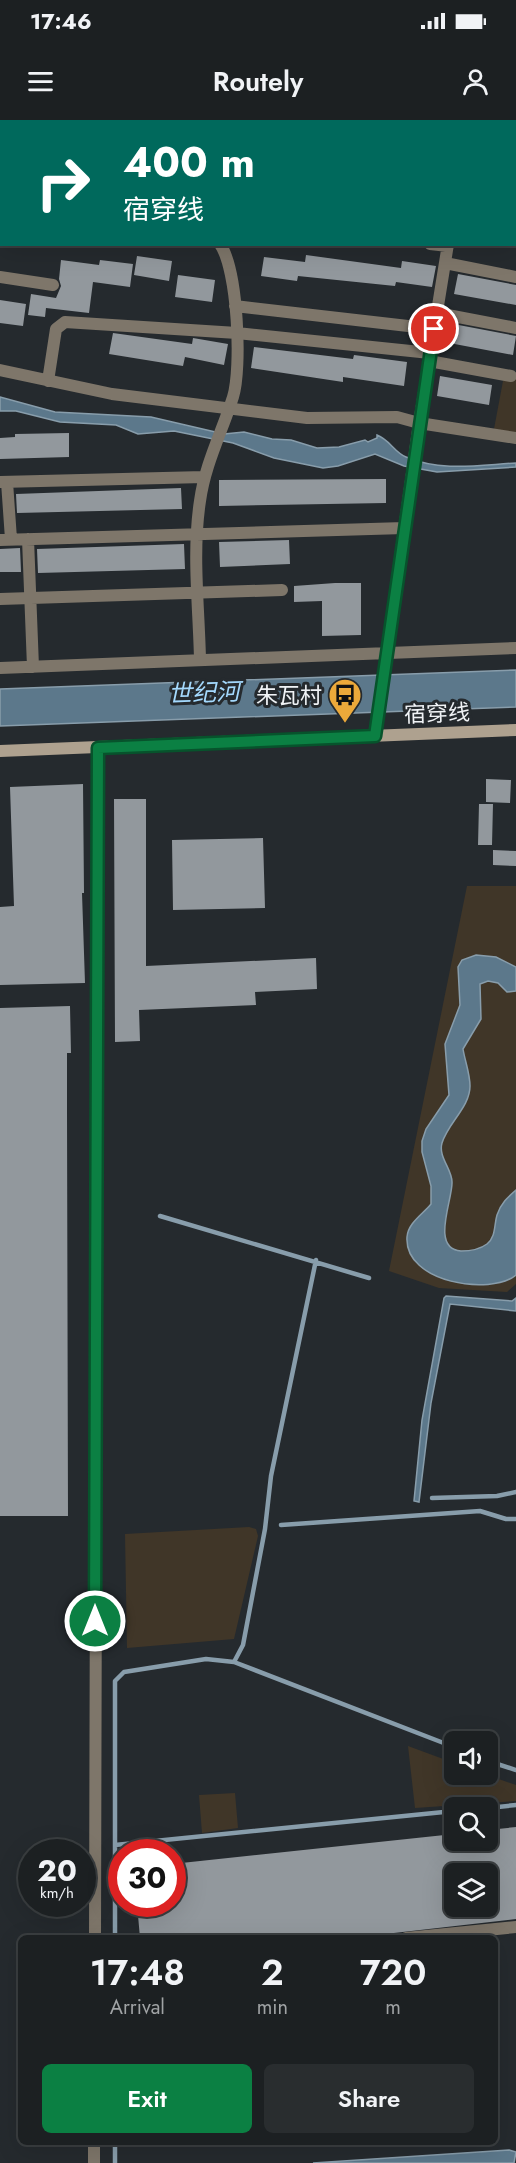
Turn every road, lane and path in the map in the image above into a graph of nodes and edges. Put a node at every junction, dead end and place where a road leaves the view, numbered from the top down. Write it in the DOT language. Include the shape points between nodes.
graph roads {
  1 [pos="221,246"];
  2 [pos="448,246"];
  3 [pos="445,263"];
  4 [pos="0,277"];
  5 [pos="516,277"];
  6 [pos="52,285"];
  7 [pos="235,306"];
  8 [pos="437,313"];
  9 [pos="516,328"];
  10 [pos="434,329"];
  11 [pos="237,333"];
  12 [pos="430,357"];
  13 [pos="0,370"];
  14 [pos="511,376"];
  15 [pos="48,381"];
  16 [pos="229,407"];
  17 [pos="419,423"];
  18 [pos="516,438"];
  19 [pos="204,477"];
  20 [pos="4,482"];
  21 [pos="404,528"];
  22 [pos="197,533"];
  23 [pos="5,539"];
  24 [pos="28,539"];
  25 [pos="282,590"];
  26 [pos="198,592"];
  27 [pos="30,598"];
  28 [pos="0,599"];
  29 [pos="516,648"];
  30 [pos="386,656"];
  31 [pos="200,660"];
  32 [pos="33,667"];
  33 [pos="0,668"];
  34 [pos="516,730"];
  35 [pos="375,736"];
  36 [pos="98,748"];
  37 [pos="0,751"];
  38 [pos="516,1927"];
  39 [pos="95,1935"];
  40 [pos="436,1935"];
  41 [pos="94,2145"];
  42 [pos="94,2163"];
  1 -- 7 [label="street"];
  2 -- 3 [label="street"];
  3 -- 5 [label="street"];
  3 -- 8 [label="street"];
  4 -- 6 [label="street"];
  7 -- 10 [label="street"];
  7 -- 11 [label="street"];
  8 -- 9 [label="street"];
  8 -- 10 [label="street"];
  10 -- 12 [label="street"];
  11 -- 12 [label="street"];
  11 -- 15 [label="street" via="65,322 56,329"];
  11 -- 16 [label="street" via="235,386"];
  12 -- 14 [label="street"];
  12 -- 17 [label="street"];
  13 -- 15 [label="street"];
  15 -- 16 [label="street" via="112,394"];
  16 -- 17 [label="street" via="307,418 388,416"];
  16 -- 19 [label="street"];
  17 -- 18 [label="street"];
  17 -- 21 [label="street"];
  19 -- 20 [label="street"];
  19 -- 22 [label="street"];
  20 -- 23 [label="street"];
  21 -- 22 [label="street"];
  21 -- 30 [label="street"];
  22 -- 24 [label="street"];
  22 -- 26 [label="street"];
  23 -- 24 [label="street"];
  24 -- 27 [label="street"];
  25 -- 26 [label="street"];
  26 -- 27 [label="street"];
  26 -- 31 [label="street"];
  27 -- 28 [label="street"];
  27 -- 32 [label="street"];
  29 -- 30 [label="street"];
  30 -- 31 [label="street"];
  30 -- 35 [label="street"];
  31 -- 32 [label="street"];
  32 -- 33 [label="street"];
  34 -- 35 [label="main road, 宿穿线"];
  35 -- 36 [label="main road, 宿穿线"];
  36 -- 37 [label="main road, 宿穿线"];
  36 -- 39 [label="street"];
  38 -- 40 [label="street"];
  41 -- 42 [label="street"];
}
